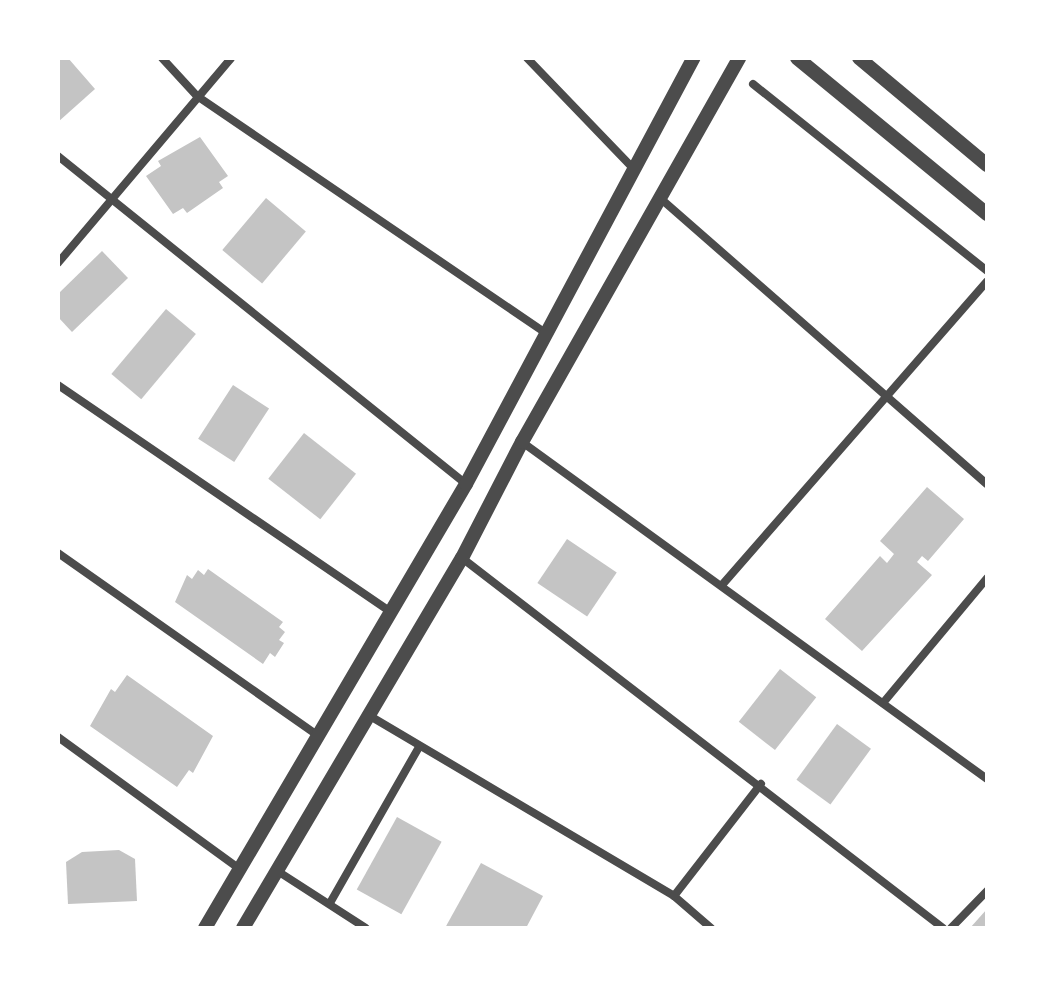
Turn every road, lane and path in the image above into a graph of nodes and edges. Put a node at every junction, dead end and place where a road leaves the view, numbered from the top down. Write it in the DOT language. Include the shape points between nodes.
graph roads {
  1 [pos="162,58"];
  2 [pos="231,58"];
  3 [pos="527,58"];
  4 [pos="693,58"];
  5 [pos="739,58"];
  6 [pos="797,58"];
  7 [pos="859,58"];
  8 [pos="753,84"];
  9 [pos="197,96"];
  10 [pos="58,156"];
  11 [pos="987,165"];
  12 [pos="634,169"];
  13 [pos="660,198"];
  14 [pos="109,201"];
  15 [pos="987,214"];
  16 [pos="58,263"];
  17 [pos="987,271"];
  18 [pos="987,281"];
  19 [pos="546,333"];
  20 [pos="58,385"];
  21 [pos="886,396"];
  22 [pos="522,442"];
  23 [pos="466,484"];
  24 [pos="987,484"];
  25 [pos="58,553"];
  26 [pos="462,558"];
  27 [pos="987,578"];
  28 [pos="722,585"];
  29 [pos="392,614"];
  30 [pos="883,703"];
  31 [pos="370,716"];
  32 [pos="318,736"];
  33 [pos="58,737"];
  34 [pos="419,747"];
  35 [pos="987,779"];
  36 [pos="761,784"];
  37 [pos="240,869"];
  38 [pos="279,872"];
  39 [pos="987,891"];
  40 [pos="674,896"];
  41 [pos="330,903"];
  42 [pos="205,928"];
  43 [pos="243,928"];
  44 [pos="366,928"];
  45 [pos="711,928"];
  46 [pos="943,928"];
  47 [pos="951,928"];
  1 -- 9 [label="street"];
  2 -- 9 [label="street"];
  3 -- 12 [label="street"];
  4 -- 12 [label="street"];
  5 -- 13 [label="street"];
  6 -- 15 [label="street"];
  7 -- 11 [label="street"];
  8 -- 17 [label="street"];
  9 -- 14 [label="street"];
  9 -- 19 [label="street"];
  10 -- 14 [label="street"];
  12 -- 19 [label="street"];
  13 -- 21 [label="street"];
  13 -- 22 [label="street"];
  14 -- 16 [label="street"];
  14 -- 23 [label="street"];
  18 -- 21 [label="street"];
  19 -- 23 [label="street"];
  20 -- 29 [label="street"];
  21 -- 24 [label="street"];
  21 -- 28 [label="street"];
  22 -- 26 [label="street"];
  22 -- 28 [label="street"];
  23 -- 29 [label="street"];
  25 -- 32 [label="street"];
  26 -- 31 [label="street"];
  26 -- 36 [label="street"];
  27 -- 30 [label="street"];
  28 -- 30 [label="street"];
  29 -- 32 [label="street"];
  30 -- 35 [label="street"];
  31 -- 34 [label="street"];
  31 -- 38 [label="street"];
  32 -- 37 [label="street"];
  33 -- 37 [label="street"];
  34 -- 40 [label="street"];
  34 -- 41 [label="street"];
  36 -- 40 [label="street"];
  36 -- 46 [label="street"];
  37 -- 42 [label="street"];
  38 -- 41 [label="street"];
  38 -- 43 [label="street"];
  39 -- 47 [label="street"];
  40 -- 45 [label="street"];
  41 -- 44 [label="street"];
}
